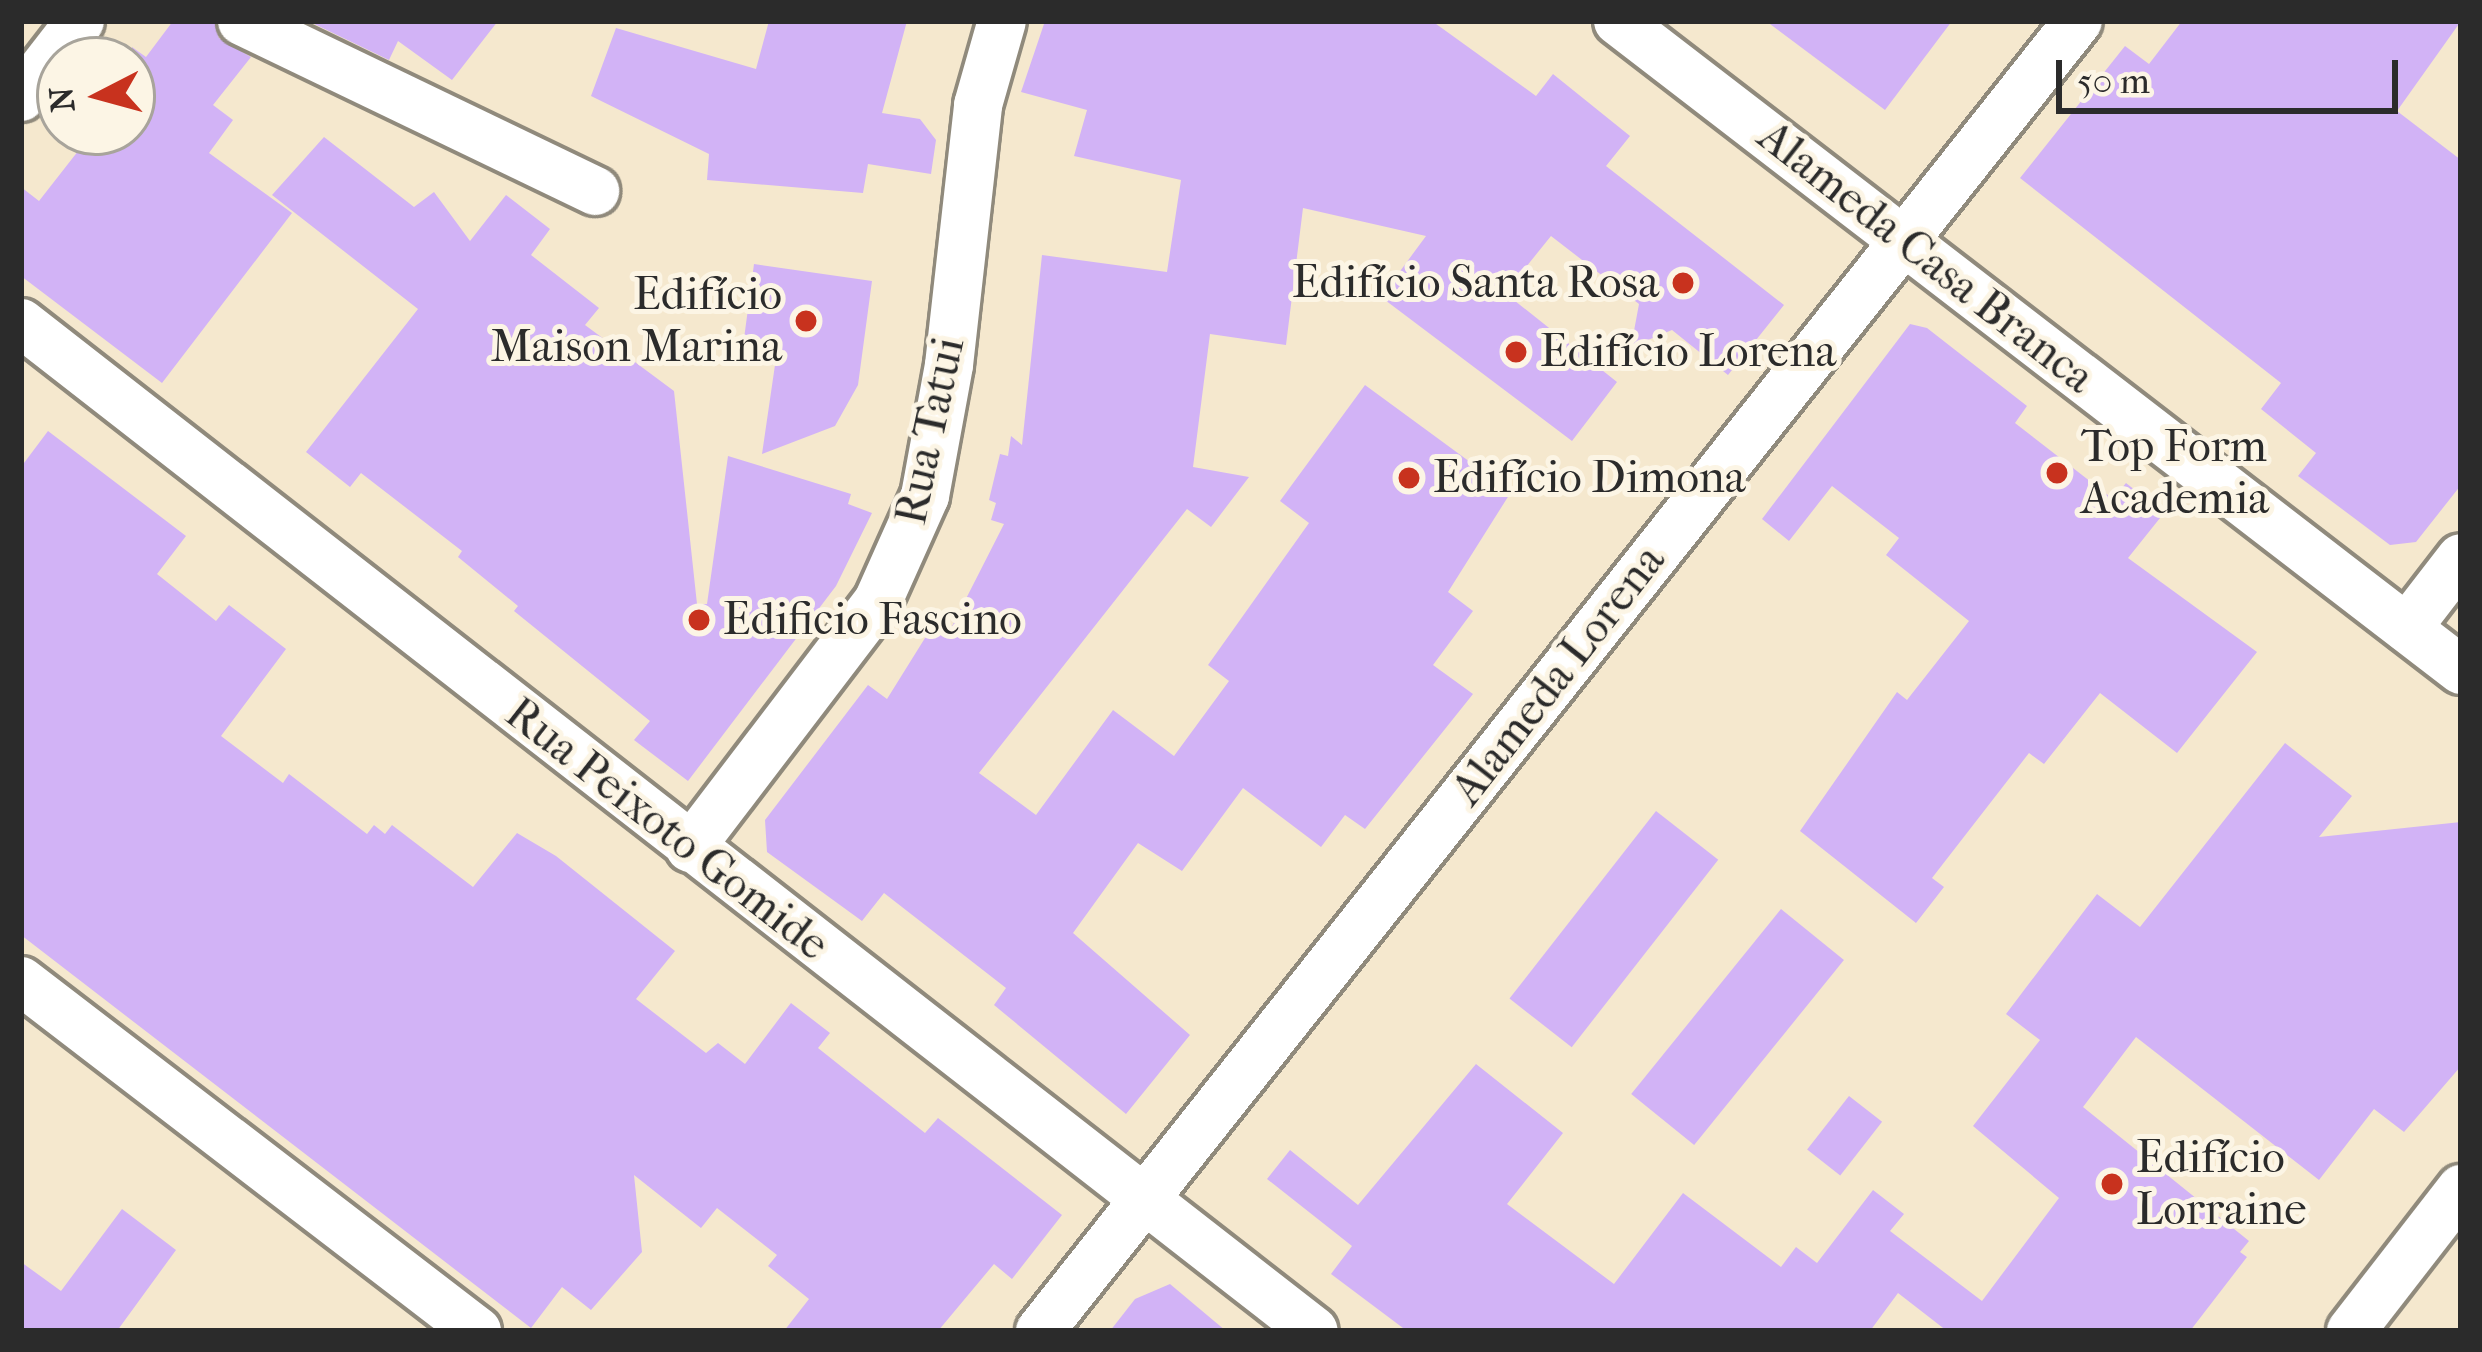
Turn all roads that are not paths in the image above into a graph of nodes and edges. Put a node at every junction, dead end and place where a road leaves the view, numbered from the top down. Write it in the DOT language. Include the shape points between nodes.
graph roads {
  1 [pos="80,21"];
  2 [pos="242,21"];
  3 [pos="1002,21"];
  4 [pos="1618,21"];
  5 [pos="2078,21"];
  6 [pos="21,97"];
  7 [pos="595,190"];
  8 [pos="1903,238"];
  9 [pos="21,323"];
  10 [pos="2461,558"];
  11 [pos="2407,628"];
  12 [pos="2461,670"];
  13 [pos="689,848"];
  14 [pos="21,981"];
  15 [pos="2461,1189"];
  16 [pos="1143,1201"];
  17 [pos="477,1331"];
  18 [pos="1040,1331"];
  19 [pos="1314,1331"];
  20 [pos="2351,1331"];
  1 -- 6 [label="street"];
  2 -- 7 [label="street"];
  3 -- 13 [label="street, Rua Tatui" via="978,105 949,365 925,496 878,601"];
  4 -- 8 [label="street, Alameda Casa Branca"];
  5 -- 8 [label="street, Alameda Lorena"];
  8 -- 11 [label="street, Alameda Casa Branca"];
  8 -- 16 [label="street, Alameda Lorena"];
  9 -- 13 [label="street, Rua Peixoto Gomide"];
  10 -- 11 [label="street"];
  11 -- 12 [label="street, Alameda Casa Branca"];
  13 -- 16 [label="street, Rua Peixoto Gomide"];
  14 -- 17 [label="street"];
  15 -- 20 [label="street"];
  16 -- 18 [label="street, Alameda Lorena"];
  16 -- 19 [label="street, Rua Peixoto Gomide"];
}
